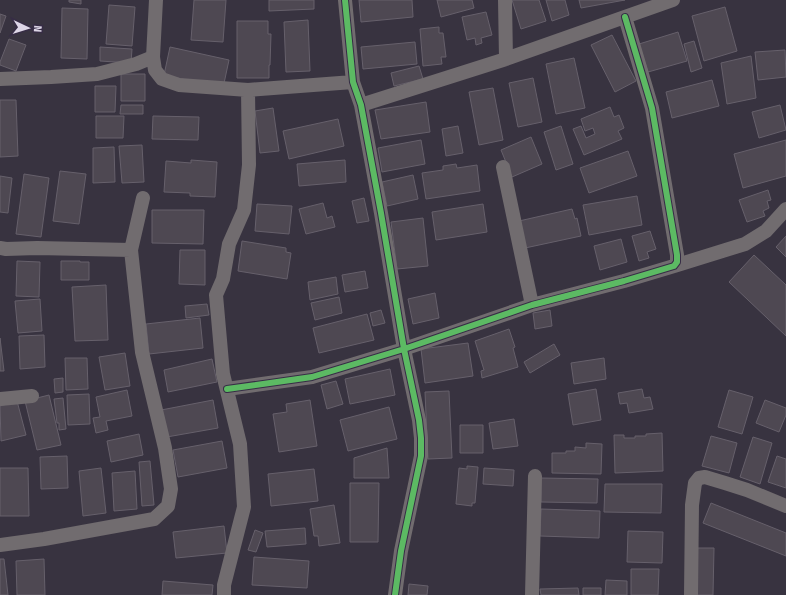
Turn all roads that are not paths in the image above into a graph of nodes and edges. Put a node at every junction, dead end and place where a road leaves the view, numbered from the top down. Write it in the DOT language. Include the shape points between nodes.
graph roads {
  1 [pos="156,0"];
  2 [pos="345,0"];
  3 [pos="505,0"];
  4 [pos="668,1"];
  5 [pos="625,17"];
  6 [pos="153,57"];
  7 [pos="506,59"];
  8 [pos="0,79"];
  9 [pos="353,82"];
  10 [pos="248,90"];
  11 [pos="361,105"];
  12 [pos="503,167"];
  13 [pos="143,198"];
  14 [pos="786,209"];
  15 [pos="0,248"];
  16 [pos="131,250"];
  17 [pos="674,266"];
  18 [pos="532,304"];
  19 [pos="404,349"];
  20 [pos="227,389"];
  21 [pos="32,396"];
  22 [pos="0,399"];
  23 [pos="534,476"];
  24 [pos="786,506"];
  25 [pos="0,545"];
  26 [pos="224,595"];
  27 [pos="395,595"];
  28 [pos="532,595"];
  29 [pos="691,595"];
  1 -- 6 [label="street"];
  2 -- 9 [label="street"];
  3 -- 7 [label="street"];
  4 -- 5 [label="street"];
  5 -- 7 [label="street"];
  5 -- 17 [label="street" via="652,108 677,255"];
  6 -- 8 [label="street" via="97,74"];
  6 -- 10 [label="street" via="155,70 162,79 179,85"];
  7 -- 11 [label="street"];
  9 -- 10 [label="street"];
  9 -- 11 [label="street"];
  10 -- 20 [label="street" via="249,165 244,210 229,244 223,279 216,295 223,374"];
  11 -- 19 [label="street"];
  12 -- 18 [label="street"];
  13 -- 16 [label="street"];
  14 -- 17 [label="street" via="766,231 745,244"];
  15 -- 16 [label="street"];
  16 -- 25 [label="street" via="142,352 165,448 171,489 168,506 154,519"];
  17 -- 18 [label="street"];
  18 -- 19 [label="street"];
  19 -- 20 [label="street" via="312,377"];
  19 -- 27 [label="street" via="419,420 421,456 401,551"];
  20 -- 26 [label="street" via="240,444 244,507 224,585"];
  21 -- 22 [label="street"];
  23 -- 28 [label="street"];
  24 -- 29 [label="street" via="725,482 699,478 695,483 692,505"];
}
